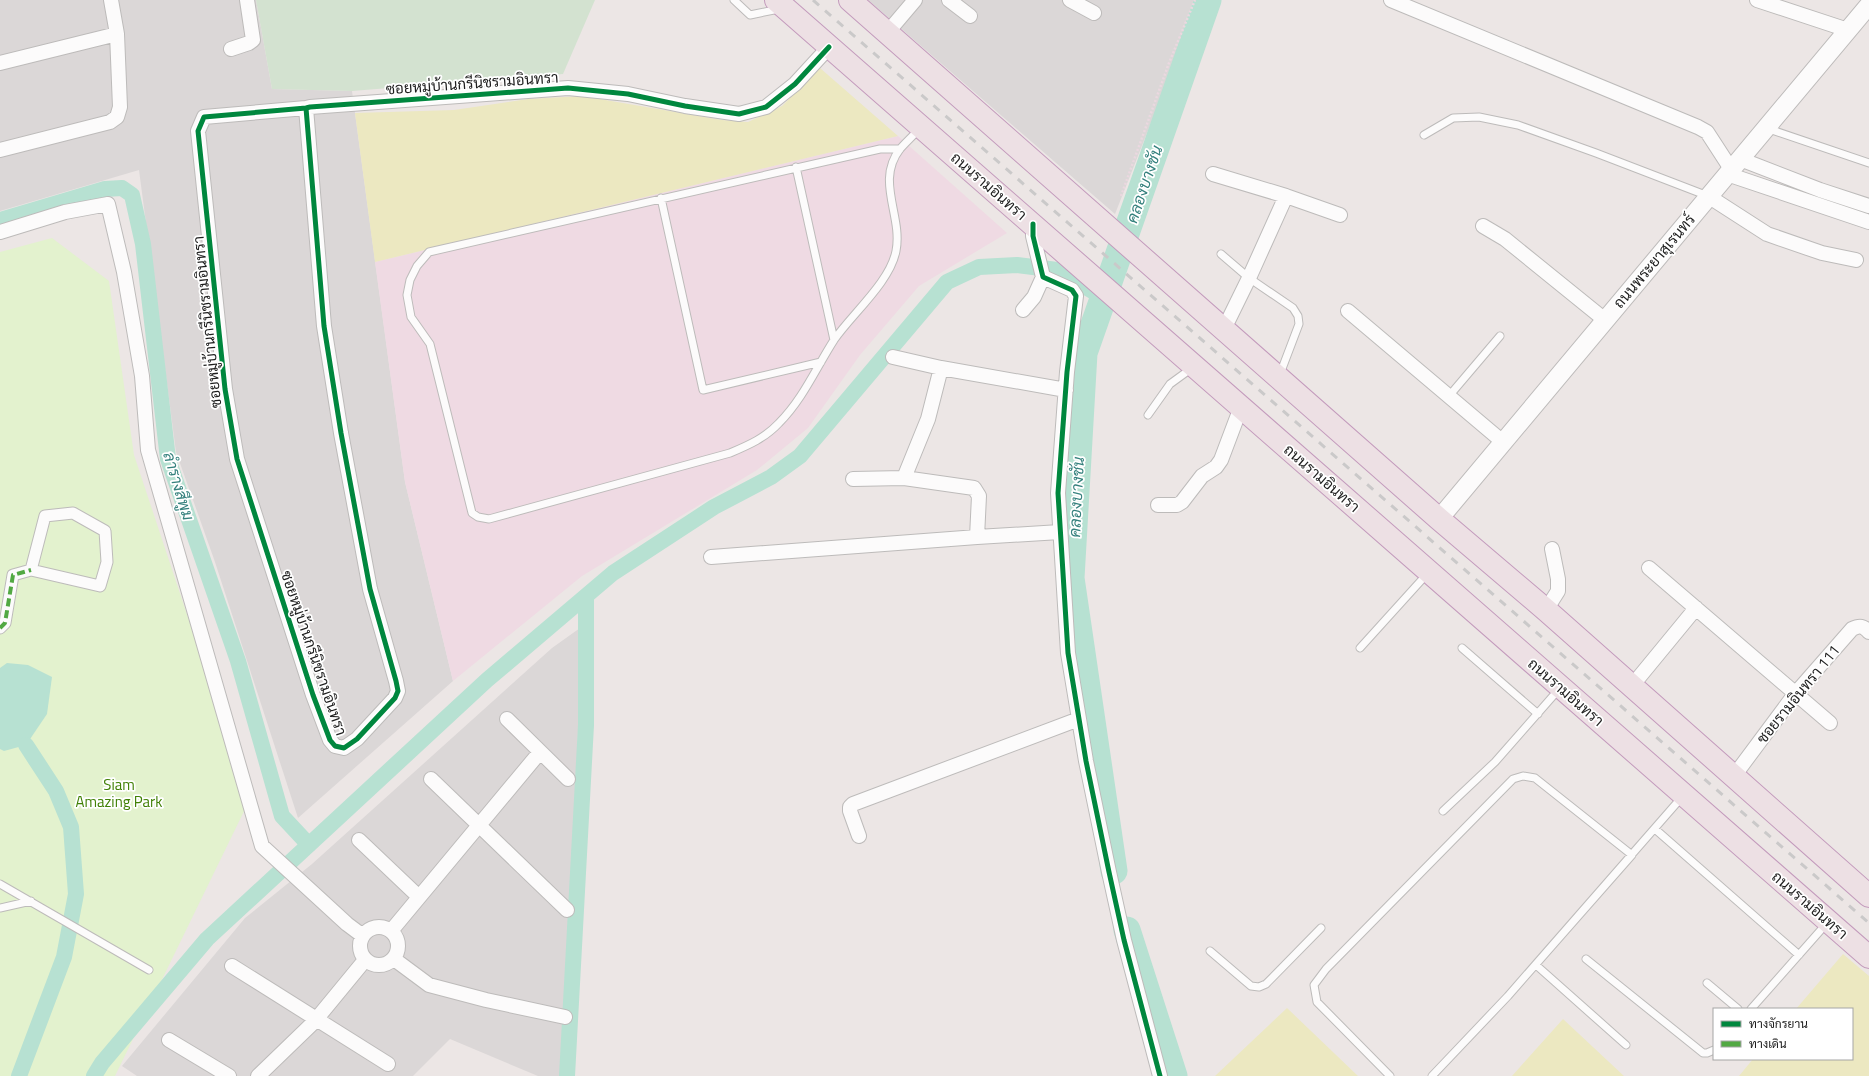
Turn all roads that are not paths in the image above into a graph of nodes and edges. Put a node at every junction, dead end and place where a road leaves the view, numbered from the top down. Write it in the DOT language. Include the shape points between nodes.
graph roads {
  1 [pos="111,0"];
  2 [pos="247,0"];
  3 [pos="734,0"];
  4 [pos="850,0"];
  5 [pos="915,0"];
  6 [pos="949,0"];
  7 [pos="1070,0"];
  8 [pos="1391,0"];
  9 [pos="1757,0"];
  10 [pos="780,2"];
  11 [pos="1869,4"];
  12 [pos="1094,13"];
  13 [pos="970,16"];
  14 [pos="1848,30"];
  15 [pos="887,33"];
  16 [pos="117,34"];
  17 [pos="829,47"];
  18 [pos="231,49"];
  19 [pos="0,63"];
  20 [pos="306,108"];
  21 [pos="921,128"];
  22 [pos="1766,128"];
  23 [pos="1424,135"];
  24 [pos="900,149"];
  25 [pos="0,150"];
  26 [pos="1869,163"];
  27 [pos="796,167"];
  28 [pos="1732,167"];
  29 [pos="1213,174"];
  30 [pos="1286,196"];
  31 [pos="1708,196"];
  32 [pos="661,198"];
  33 [pos="1869,206"];
  34 [pos="1340,215"];
  35 [pos="1869,222"];
  36 [pos="1033,224"];
  37 [pos="1483,226"];
  38 [pos="0,232"];
  39 [pos="1220,254"];
  40 [pos="1856,260"];
  41 [pos="1041,269"];
  42 [pos="1249,278"];
  43 [pos="1023,310"];
  44 [pos="1348,311"];
  45 [pos="1605,320"];
  46 [pos="1224,329"];
  47 [pos="1500,336"];
  48 [pos="834,340"];
  49 [pos="893,357"];
  50 [pos="821,362"];
  51 [pos="1194,366"];
  52 [pos="941,368"];
  53 [pos="1279,376"];
  54 [pos="1066,390"];
  55 [pos="1448,396"];
  56 [pos="1241,407"];
  57 [pos="1148,415"];
  58 [pos="1503,442"];
  59 [pos="904,478"];
  60 [pos="854,479"];
  61 [pos="1158,505"];
  62 [pos="1439,519"];
  63 [pos="1060,532"];
  64 [pos="977,537"];
  65 [pos="1552,549"];
  66 [pos="711,557"];
  67 [pos="1649,568"];
  68 [pos="32,570"];
  69 [pos="1429,572"];
  70 [pos="1696,608"];
  71 [pos="1546,610"];
  72 [pos="0,628"];
  73 [pos="1869,632"];
  74 [pos="1360,648"];
  75 [pos="1462,648"];
  76 [pos="1631,687"];
  77 [pos="1561,688"];
  78 [pos="1795,694"];
  79 [pos="1538,714"];
  80 [pos="507,719"];
  81 [pos="1079,719"];
  82 [pos="1830,723"];
  83 [pos="540,752"];
  84 [pos="1734,776"];
  85 [pos="431,779"];
  86 [pos="568,779"];
  87 [pos="1684,794"];
  88 [pos="1443,811"];
  89 [pos="478,824"];
  90 [pos="1655,829"];
  91 [pos="859,836"];
  92 [pos="359,840"];
  93 [pos="1632,855"];
  94 [pos="0,884"];
  95 [pos="1869,896"];
  96 [pos="419,897"];
  97 [pos="31,901"];
  98 [pos="0,908"];
  99 [pos="567,910"];
  100 [pos="1828,921"];
  101 [pos="1321,928"];
  102 [pos="391,931"];
  103 [pos="363,936"];
  104 [pos="1210,951"];
  105 [pos="1799,955"];
  106 [pos="1869,957"];
  107 [pos="394,959"];
  108 [pos="1586,959"];
  109 [pos="365,960"];
  110 [pos="1536,965"];
  111 [pos="232,966"];
  112 [pos="149,970"];
  113 [pos="1707,983"];
  114 [pos="1508,996"];
  115 [pos="1737,1008"];
  116 [pos="1752,1008"];
  117 [pos="565,1017"];
  118 [pos="316,1019"];
  119 [pos="169,1040"];
  120 [pos="1626,1045"];
  121 [pos="1713,1050"];
  122 [pos="388,1064"];
  123 [pos="229,1076"];
  124 [pos="258,1076"];
  125 [pos="1160,1076"];
  126 [pos="1390,1076"];
  127 [pos="1432,1076"];
  1 -- 16 [label="street"];
  2 -- 18 [label="street" via="253,40"];
  3 -- 10 [label="lane" via="750,15"];
  4 -- 15 [label="highway"];
  5 -- 15 [label="street"];
  6 -- 13 [label="street"];
  7 -- 12 [label="street"];
  8 -- 28 [label="street" via="1698,127 1707,132"];
  9 -- 14 [label="street"];
  10 -- 17 [label="highway, ถนนรามอินทรา"];
  11 -- 14 [label="street, ถนนพระยาสุเรนทร์"];
  14 -- 22 [label="street, ถนนพระยาสุเรนทร์"];
  15 -- 46 [label="highway"];
  16 -- 19 [label="street"];
  16 -- 25 [label="street" via="120,107 117,117 110,122"];
  17 -- 20 [label="street, ซอยหมู่บ้านกรีนิชรามอินทรา" via="795,84 766,107 739,114 628,94 568,88"];
  17 -- 21 [label="highway, ถนนรามอินทรา"];
  20 -- 20 [label="street, ซอยหมู่บ้านกรีนิชรามอินทรา" via="204,117 198,131 225,389 237,459 325,727 335,746 344,748 357,739 395,698 398,691 370,589 324,326"];
  21 -- 24 [label="lane"];
  21 -- 36 [label="highway, ถนนรามอินทรา"];
  22 -- 26 [label="lane"];
  22 -- 28 [label="street, ถนนพระยาสุเรนทร์"];
  23 -- 31 [label="lane" via="1453,118 1479,117 1518,125"];
  24 -- 27 [label="lane" via="880,148"];
  24 -- 48 [label="lane" via="889,173 890,195 898,238 896,253 886,274"];
  27 -- 32 [label="lane"];
  27 -- 48 [label="lane"];
  28 -- 31 [label="street, ถนนพระยาสุเรนทร์"];
  28 -- 33 [label="street"];
  28 -- 35 [label="street"];
  29 -- 30 [label="street"];
  30 -- 34 [label="street"];
  30 -- 42 [label="street"];
  31 -- 40 [label="street" via="1767,234"];
  31 -- 45 [label="street, ถนนพระยาสุเรนทร์"];
  32 -- 50 [label="lane" via="703,390"];
  32 -- 50 [label="lane" via="429,252 417,266 410,280 407,295 411,317 430,344 472,512 478,518 489,519 730,453 752,444 768,434 790,411"];
  36 -- 41 [label="street" via="1033,236"];
  36 -- 51 [label="highway, ถนนรามอินทรา"];
  37 -- 45 [label="street" via="1505,239"];
  38 -- 103 [label="street" via="65,212 108,204 124,272 142,376 148,450 262,846"];
  39 -- 42 [label="lane"];
  41 -- 43 [label="street" via="1034,297"];
  41 -- 54 [label="street" via="1072,290 1076,296"];
  42 -- 46 [label="street"];
  42 -- 53 [label="lane" via="1293,308 1298,316 1299,324"];
  44 -- 55 [label="street"];
  45 -- 58 [label="street, ถนนพระยาสุเรนทร์"];
  46 -- 53 [label="highway"];
  47 -- 55 [label="lane"];
  48 -- 50 [label="lane"];
  49 -- 52 [label="street"];
  51 -- 56 [label="highway, ถนนรามอินทรา"];
  51 -- 57 [label="lane" via="1170,384"];
  52 -- 54 [label="street"];
  52 -- 59 [label="street" via="928,419"];
  53 -- 62 [label="highway"];
  54 -- 63 [label="street" via="1058,493"];
  55 -- 58 [label="street"];
  56 -- 61 [label="street" via="1221,460 1216,466 1202,476 1182,502 1177,505"];
  56 -- 69 [label="highway, ถนนรามอินทรา"];
  58 -- 62 [label="street, ถนนพระยาสุเรนทร์"];
  59 -- 60 [label="street"];
  59 -- 64 [label="street" via="974,488 979,496"];
  62 -- 71 [label="highway"];
  63 -- 64 [label="street"];
  63 -- 81 [label="street" via="1068,653"];
  64 -- 66 [label="street"];
  65 -- 71 [label="street" via="1558,591"];
  67 -- 70 [label="street"];
  68 -- 68 [label="street" via="100,586 107,562 105,531 73,513 45,516"];
  68 -- 72 [label="street" via="13,575 5,623"];
  69 -- 74 [label="lane"];
  69 -- 77 [label="highway, ถนนรามอินทรา"];
  70 -- 76 [label="street"];
  70 -- 78 [label="street"];
  71 -- 76 [label="highway"];
  73 -- 78 [label="street, ซอยรามอินทรา 111" via="1859,626 1852,629"];
  75 -- 79 [label="lane"];
  76 -- 84 [label="highway"];
  77 -- 79 [label="lane"];
  77 -- 87 [label="highway, ถนนรามอินทรา"];
  78 -- 82 [label="street"];
  78 -- 84 [label="street, ซอยรามอินทรา 111"];
  79 -- 88 [label="lane" via="1495,762"];
  80 -- 83 [label="street"];
  81 -- 91 [label="street" via="853,804 850,811"];
  81 -- 125 [label="street" via="1122,933"];
  83 -- 86 [label="street"];
  83 -- 89 [label="street"];
  84 -- 95 [label="highway"];
  85 -- 89 [label="street"];
  87 -- 90 [label="lane"];
  87 -- 100 [label="highway, ถนนรามอินทรา"];
  89 -- 96 [label="street"];
  89 -- 99 [label="street"];
  90 -- 93 [label="lane"];
  90 -- 105 [label="lane"];
  92 -- 96 [label="street"];
  93 -- 110 [label="lane"];
  93 -- 114 [label="lane"];
  93 -- 126 [label="lane" via="1535,778 1523,776 1513,779 1326,969 1314,985 1317,1002"];
  94 -- 97 [label="lane"];
  96 -- 102 [label="street"];
  97 -- 98 [label="lane"];
  97 -- 112 [label="lane"];
  100 -- 105 [label="lane"];
  100 -- 106 [label="highway, ถนนรามอินทรา"];
  101 -- 104 [label="lane" via="1266,984 1259,987 1251,986"];
  102 -- 103 [label="street" via="373,928"];
  102 -- 107 [label="street" via="398,941 398,954"];
  103 -- 109 [label="street" via="360,948"];
  105 -- 116 [label="lane"];
  107 -- 109 [label="street" via="377,966"];
  107 -- 117 [label="street" via="429,985"];
  108 -- 121 [label="lane" via="1703,1052"];
  109 -- 118 [label="street"];
  110 -- 114 [label="lane"];
  110 -- 120 [label="lane"];
  111 -- 118 [label="street"];
  113 -- 115 [label="lane"];
  114 -- 127 [label="lane"];
  118 -- 122 [label="street"];
  118 -- 124 [label="street"];
  119 -- 123 [label="street"];
}
